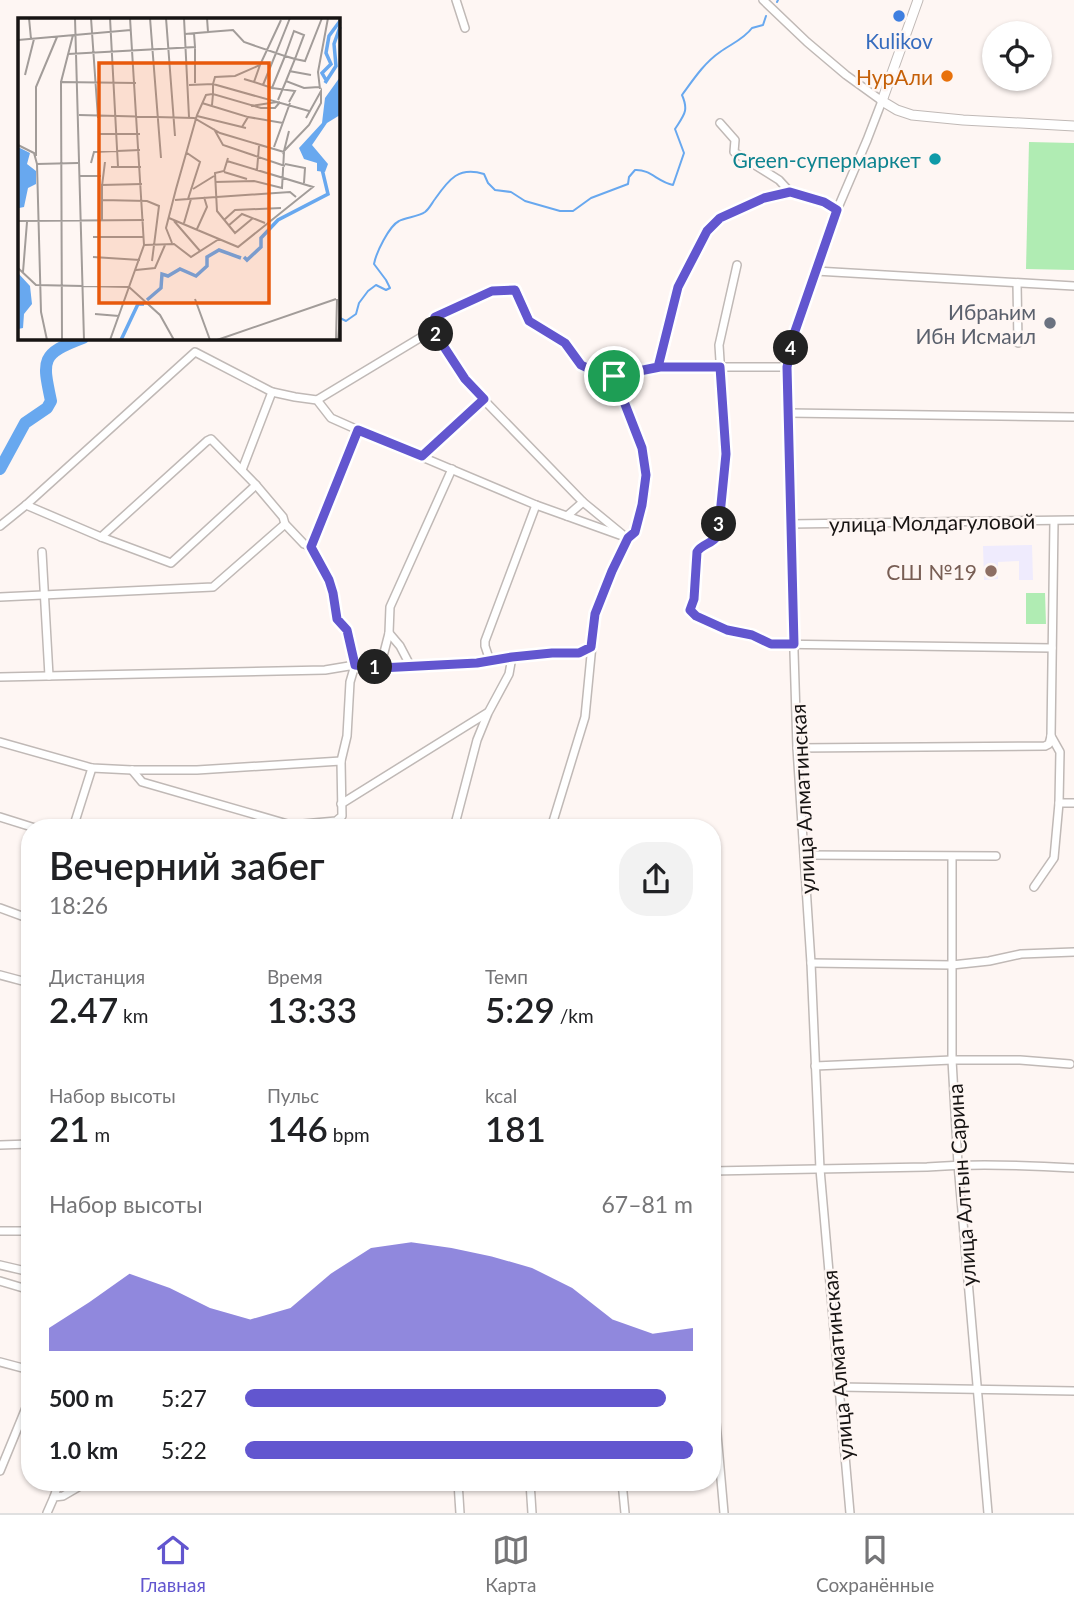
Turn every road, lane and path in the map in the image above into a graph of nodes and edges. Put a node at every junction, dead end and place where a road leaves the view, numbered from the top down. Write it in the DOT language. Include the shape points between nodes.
graph roads {
  1 [pos="456,0"];
  2 [pos="763,0"];
  3 [pos="918,0"];
  4 [pos="465,28"];
  5 [pos="882,101"];
  6 [pos="720,123"];
  7 [pos="1074,126"];
  8 [pos="790,192"];
  9 [pos="837,210"];
  10 [pos="737,265"];
  11 [pos="816,271"];
  12 [pos="1017,283"];
  13 [pos="1074,286"];
  14 [pos="433,330"];
  15 [pos="1018,344"];
  16 [pos="658,367"];
  17 [pos="720,367"];
  18 [pos="787,367"];
  19 [pos="614,376"];
  20 [pos="272,392"];
  21 [pos="484,399"];
  22 [pos="317,400"];
  23 [pos="788,413"];
  24 [pos="1074,417"];
  25 [pos="358,430"];
  26 [pos="422,456"];
  27 [pos="452,469"];
  28 [pos="242,470"];
  29 [pos="257,485"];
  30 [pos="583,502"];
  31 [pos="26,505"];
  32 [pos="536,505"];
  33 [pos="567,516"];
  34 [pos="1074,520"];
  35 [pos="1054,521"];
  36 [pos="285,524"];
  37 [pos="790,524"];
  38 [pos="0,526"];
  39 [pos="101,537"];
  40 [pos="628,538"];
  41 [pos="311,547"];
  42 [pos="42,552"];
  43 [pos="44,595"];
  44 [pos="0,597"];
  45 [pos="389,633"];
  46 [pos="794,644"];
  47 [pos="591,647"];
  48 [pos="1052,648"];
  49 [pos="512,657"];
  50 [pos="490,661"];
  51 [pos="355,665"];
  52 [pos="411,667"];
  53 [pos="380,668"];
  54 [pos="49,676"];
  55 [pos="0,677"];
  56 [pos="488,713"];
  57 [pos="1051,736"];
  58 [pos="0,742"];
  59 [pos="797,748"];
  60 [pos="341,761"];
  61 [pos="92,768"];
  62 [pos="132,770"];
  63 [pos="1059,803"];
  64 [pos="1074,803"];
  65 [pos="341,804"];
  66 [pos="0,817"];
  67 [pos="76,819"];
  68 [pos="266,819"];
  69 [pos="338,819"];
  70 [pos="456,819"];
  71 [pos="554,819"];
  72 [pos="21,824"];
  73 [pos="804,855"];
  74 [pos="996,856"];
  75 [pos="952,857"];
  76 [pos="1034,887"];
  77 [pos="0,908"];
  78 [pos="21,916"];
  79 [pos="1074,952"];
  80 [pos="811,963"];
  81 [pos="951,965"];
  82 [pos="0,975"];
  83 [pos="21,981"];
  84 [pos="952,1060"];
  85 [pos="1070,1064"];
  86 [pos="815,1066"];
  87 [pos="21,1144"];
  88 [pos="0,1145"];
  89 [pos="958,1164"];
  90 [pos="1074,1168"];
  91 [pos="820,1169"];
  92 [pos="721,1171"];
  93 [pos="0,1231"];
  94 [pos="21,1231"];
  95 [pos="0,1265"];
  96 [pos="21,1270"];
  97 [pos="0,1281"];
  98 [pos="21,1287"];
  99 [pos="0,1362"];
  100 [pos="21,1368"];
  101 [pos="839,1387"];
  102 [pos="977,1390"];
  103 [pos="1074,1391"];
  104 [pos="21,1420"];
  105 [pos="0,1471"];
  106 [pos="721,1479"];
  107 [pos="56,1491"];
  108 [pos="72,1491"];
  109 [pos="459,1491"];
  110 [pos="531,1491"];
  111 [pos="623,1491"];
  112 [pos="54,1497"];
  113 [pos="47,1513"];
  114 [pos="460,1513"];
  115 [pos="532,1513"];
  116 [pos="625,1513"];
  117 [pos="724,1513"];
  118 [pos="849,1513"];
  119 [pos="988,1513"];
  1 -- 4 [label="street"];
  2 -- 5 [label="street" via="807,42"];
  3 -- 5 [label="main road"];
  5 -- 7 [label="main road" via="912,115"];
  5 -- 9 [label="street, улица Алматинская"];
  6 -- 8 [label="street" via="735,140 734,152"];
  8 -- 9 [label="street"];
  8 -- 16 [label="street" via="720,218 707,231 678,287"];
  9 -- 11 [label="street, улица Алматинская"];
  10 -- 17 [label="street" via="719,345"];
  11 -- 12 [label="street"];
  11 -- 18 [label="street, улица Алматинская"];
  12 -- 13 [label="street"];
  12 -- 15 [label="street"];
  14 -- 19 [label="street" via="435,317 492,291 515,290 529,321 565,343 581,365"];
  14 -- 21 [label="street"];
  14 -- 22 [label="street"];
  16 -- 17 [label="street"];
  16 -- 19 [label="street"];
  17 -- 18 [label="street"];
  17 -- 46 [label="street" via="726,454 718,535 698,549 690,610 727,630 771,644"];
  18 -- 23 [label="street, улица Алматинская"];
  19 -- 40 [label="street" via="642,448 646,475 635,532"];
  20 -- 22 [label="street"];
  20 -- 28 [label="street"];
  20 -- 31 [label="street" via="195,352"];
  21 -- 26 [label="street"];
  21 -- 30 [label="street"];
  22 -- 25 [label="street" via="331,418"];
  23 -- 24 [label="street"];
  23 -- 37 [label="street, улица Алматинская"];
  25 -- 26 [label="street"];
  25 -- 41 [label="street"];
  26 -- 27 [label="street"];
  27 -- 32 [label="street"];
  27 -- 45 [label="street" via="390,607"];
  28 -- 29 [label="street"];
  28 -- 39 [label="street" via="211,439"];
  29 -- 36 [label="street"];
  29 -- 39 [label="street" via="172,563"];
  30 -- 33 [label="street"];
  30 -- 40 [label="street"];
  31 -- 38 [label="street"];
  31 -- 39 [label="street"];
  32 -- 33 [label="street"];
  32 -- 50 [label="street" via="485,641"];
  33 -- 40 [label="street"];
  34 -- 35 [label="street, улица Молдагуловой"];
  35 -- 37 [label="street, улица Молдагуловой"];
  35 -- 48 [label="street"];
  36 -- 41 [label="street"];
  36 -- 43 [label="street" via="213,587"];
  37 -- 46 [label="street, улица Алматинская"];
  40 -- 47 [label="street" via="595,614"];
  41 -- 51 [label="street" via="329,580 337,619 347,630"];
  42 -- 43 [label="street"];
  43 -- 44 [label="street"];
  43 -- 54 [label="street"];
  45 -- 52 [label="street"];
  45 -- 53 [label="street"];
  46 -- 48 [label="street"];
  46 -- 59 [label="street, улица Алматинская"];
  47 -- 49 [label="street" via="579,653"];
  47 -- 71 [label="street" via="585,717"];
  48 -- 57 [label="street"];
  49 -- 50 [label="street"];
  49 -- 56 [label="street" via="509,674"];
  50 -- 52 [label="street"];
  51 -- 53 [label="street"];
  51 -- 54 [label="street" via="326,670"];
  51 -- 60 [label="street"];
  52 -- 53 [label="street"];
  54 -- 55 [label="street"];
  56 -- 65 [label="street"];
  56 -- 70 [label="street"];
  57 -- 59 [label="street" via="1045,746"];
  57 -- 63 [label="street" via="1060,752"];
  58 -- 61 [label="street"];
  59 -- 73 [label="street, улица Алматинская"];
  60 -- 62 [label="street"];
  60 -- 65 [label="street"];
  61 -- 62 [label="street"];
  61 -- 67 [label="street"];
  62 -- 68 [label="street" via="142,782"];
  63 -- 64 [label="street"];
  63 -- 76 [label="street" via="1054,858"];
  65 -- 69 [label="street"];
  66 -- 72 [label="street"];
  73 -- 75 [label="street"];
  73 -- 80 [label="street, улица Алматинская"];
  74 -- 75 [label="street"];
  75 -- 81 [label="street, улица Алтын Сарина"];
  77 -- 78 [label="street"];
  79 -- 81 [label="street" via="1021,954"];
  80 -- 81 [label="street"];
  80 -- 86 [label="street, улица Алматинская"];
  81 -- 84 [label="street, улица Алтын Сарина"];
  82 -- 83 [label="street"];
  84 -- 85 [label="street"];
  84 -- 86 [label="street"];
  84 -- 89 [label="street, улица Алтын Сарина"];
  86 -- 91 [label="street, улица Алматинская"];
  87 -- 88 [label="street"];
  89 -- 90 [label="street"];
  89 -- 91 [label="street"];
  89 -- 102 [label="street, улица Алтын Сарина"];
  91 -- 92 [label="street"];
  91 -- 101 [label="street, улица Алматинская"];
  93 -- 94 [label="street"];
  95 -- 96 [label="street"];
  97 -- 98 [label="street"];
  99 -- 100 [label="street"];
  101 -- 102 [label="street"];
  101 -- 118 [label="street, улица Алматинская"];
  102 -- 103 [label="street"];
  102 -- 119 [label="street, улица Алтын Сарина"];
  104 -- 105 [label="street"];
  106 -- 117 [label="street"];
  107 -- 112 [label="street"];
  108 -- 112 [label="street"];
  109 -- 114 [label="street"];
  110 -- 115 [label="street"];
  111 -- 116 [label="street"];
  112 -- 113 [label="street"];
}
